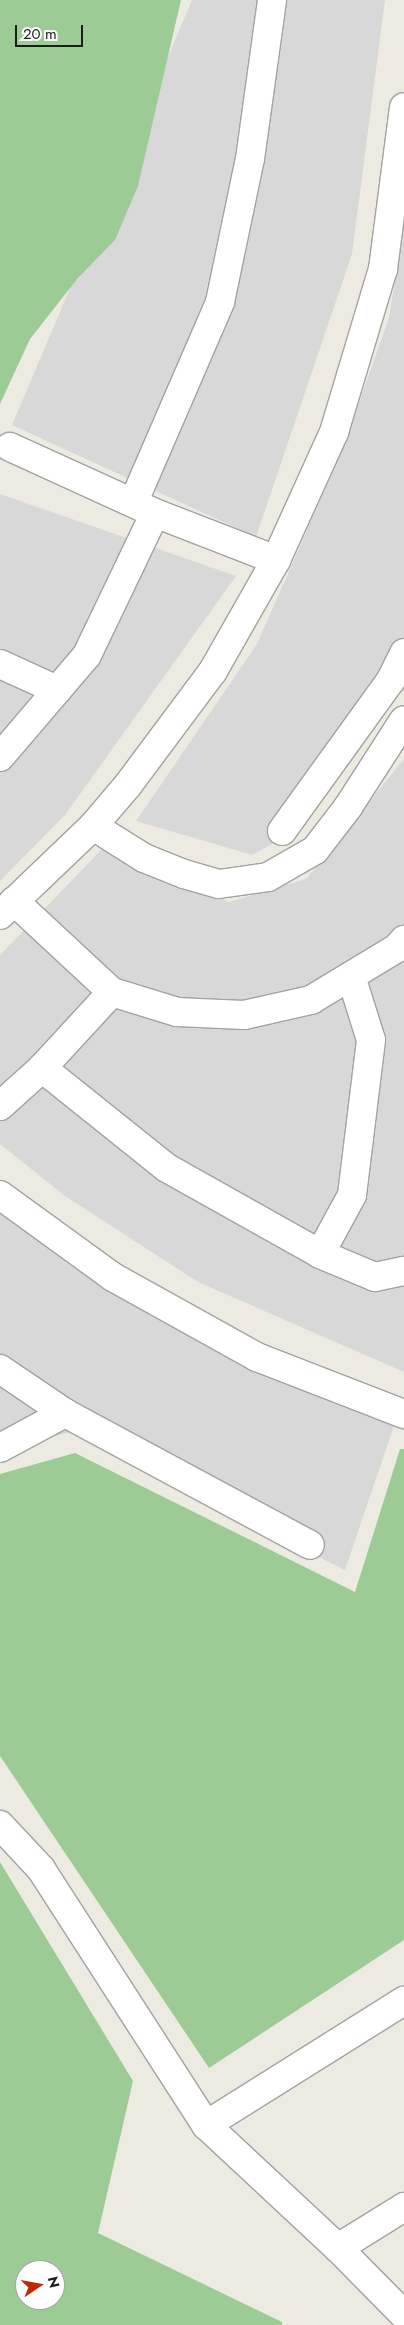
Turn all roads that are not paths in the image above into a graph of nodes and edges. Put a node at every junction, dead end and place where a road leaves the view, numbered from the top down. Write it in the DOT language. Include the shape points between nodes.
graph roads {
  1 [pos="272,0"];
  2 [pos="404,107"];
  3 [pos="393,271"];
  4 [pos="10,448"];
  5 [pos="144,507"];
  6 [pos="276,560"];
  7 [pos="404,653"];
  8 [pos="0,664"];
  9 [pos="57,690"];
  10 [pos="404,720"];
  11 [pos="0,758"];
  12 [pos="94,826"];
  13 [pos="282,831"];
  14 [pos="7,908"];
  15 [pos="404,940"];
  16 [pos="351,976"];
  17 [pos="112,992"];
  18 [pos="42,1068"];
  19 [pos="0,1106"];
  20 [pos="0,1195"];
  21 [pos="320,1254"];
  22 [pos="404,1270"];
  23 [pos="0,1369"];
  24 [pos="65,1413"];
  25 [pos="404,1414"];
  26 [pos="0,1448"];
  27 [pos="310,1545"];
  28 [pos="0,1825"];
  29 [pos="404,2001"];
  30 [pos="206,2125"];
  31 [pos="404,2207"];
  32 [pos="338,2248"];
  33 [pos="404,2315"];
  1 -- 5 [label="street" via="250,159 220,302"];
  2 -- 3 [label="street"];
  3 -- 6 [label="street" via="334,432"];
  4 -- 5 [label="street"];
  5 -- 6 [label="street"];
  5 -- 9 [label="street" via="87,655"];
  6 -- 12 [label="street" via="213,671"];
  7 -- 13 [label="street" via="391,680"];
  8 -- 9 [label="street"];
  9 -- 11 [label="street"];
  10 -- 12 [label="street" via="348,807 315,850 268,877 218,884 144,858"];
  12 -- 14 [label="street"];
  14 -- 17 [label="street"];
  15 -- 16 [label="street" via="397,948"];
  16 -- 17 [label="street" via="311,1000 244,1016 177,1012"];
  16 -- 21 [label="street" via="371,1040 352,1195"];
  17 -- 18 [label="street"];
  18 -- 19 [label="street"];
  18 -- 21 [label="street" via="167,1168"];
  20 -- 25 [label="street" via="113,1277 257,1358"];
  21 -- 22 [label="street" via="375,1277"];
  23 -- 24 [label="street"];
  24 -- 26 [label="street"];
  24 -- 27 [label="street"];
  28 -- 30 [label="street" via="41,1868"];
  29 -- 30 [label="street"];
  30 -- 32 [label="street"];
  31 -- 32 [label="street"];
  32 -- 33 [label="street"];
}
